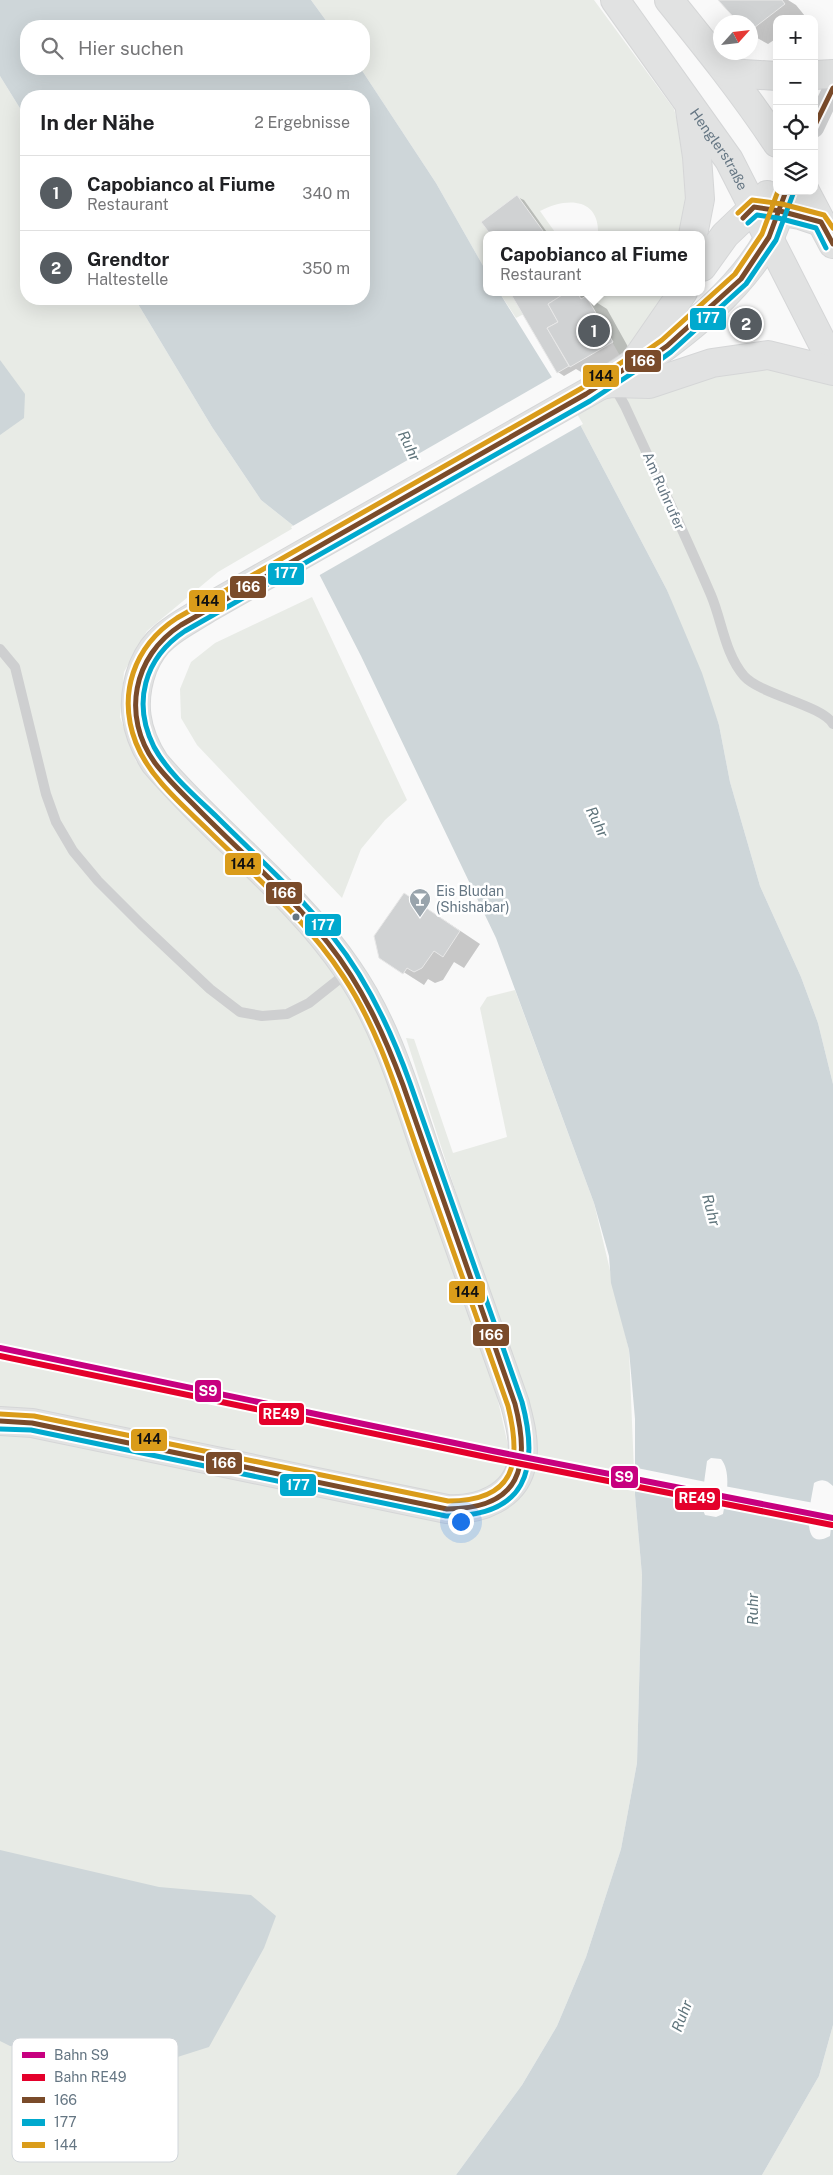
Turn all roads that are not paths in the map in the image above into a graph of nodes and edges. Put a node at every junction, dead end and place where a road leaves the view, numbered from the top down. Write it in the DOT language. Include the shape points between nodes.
graph roads {
  1 [pos="615,0"];
  2 [pos="669,0"];
  3 [pos="728,73"];
  4 [pos="833,74"];
  5 [pos="818,75"];
  6 [pos="773,76"];
  7 [pos="833,88"];
  8 [pos="690,103"];
  9 [pos="818,120"];
  10 [pos="773,137"];
  11 [pos="807,195"];
  12 [pos="774,199"];
  13 [pos="694,231"];
  14 [pos="827,233"];
  15 [pos="769,237"];
  16 [pos="705,263"];
  17 [pos="680,296"];
  18 [pos="634,363"];
  19 [pos="833,364"];
  20 [pos="833,371"];
  21 [pos="597,388"];
  22 [pos="0,650"];
  23 [pos="833,724"];
  24 [pos="349,971"];
  25 [pos="0,1421"];
  1 -- 8 [label="main road, Henglerstraße"];
  2 -- 3 [label="main road"];
  3 -- 6 [label="main road"];
  3 -- 10 [label="main road"];
  4 -- 5 [label="main road"];
  7 -- 9 [label="street"];
  8 -- 12 [label="main road, Henglerstraße" via="729,160"];
  8 -- 13 [label="main road" via="700,199"];
  11 -- 14 [label="main road"];
  12 -- 14 [label="main road"];
  12 -- 15 [label="main road, Henglerstraße"];
  12 -- 16 [label="main road" via="725,235"];
  15 -- 18 [label="main road" via="741,279 694,324 645,361"];
  15 -- 19 [label="main road, Henglerstraße"];
  17 -- 18 [label="main road"];
  18 -- 21 [label="main road"];
  20 -- 21 [label="main road" via="768,355 712,363 649,384"];
  21 -- 23 [label="lane, Am Ruhrufer" via="625,406 713,600 726,642 745,676 823,714"];
  21 -- 24 [label="main road" via="206,610 165,636 146,660 136,693 136,717 150,755 298,910"];
  22 -- 24 [label="lane" via="15,667 46,794 56,822 73,851 134,918 210,989 240,1012 262,1016 287,1014 309,1003"];
  24 -- 25 [label="main road" via="377,1021 406,1092 515,1404 523,1452 514,1481 500,1496 483,1505 447,1509 32,1423"];
}
